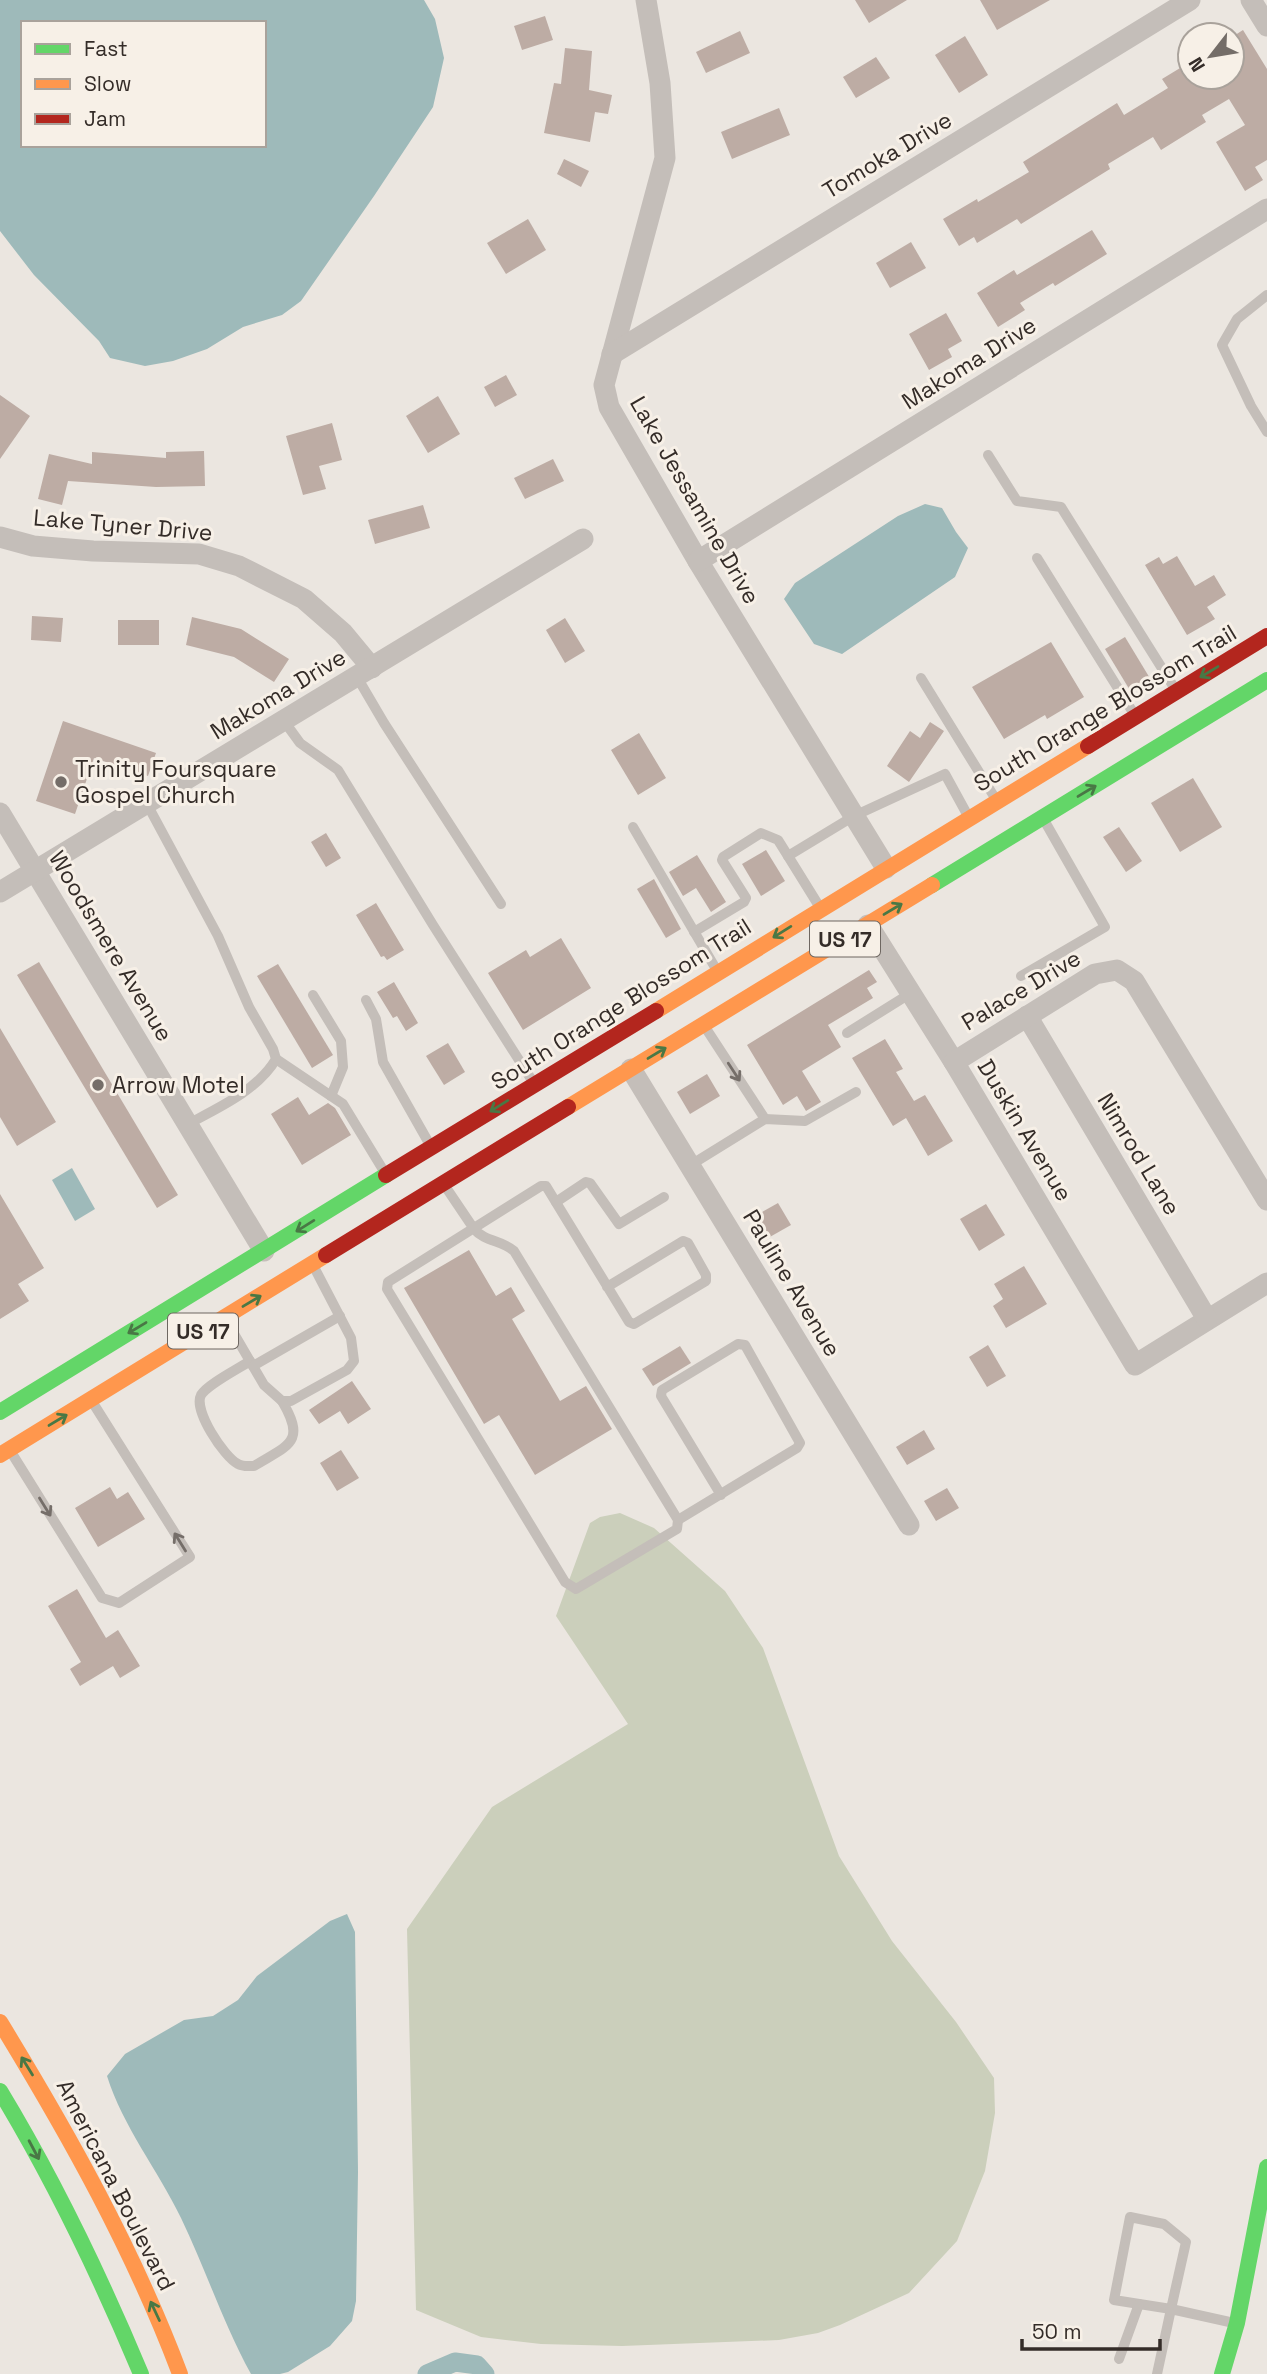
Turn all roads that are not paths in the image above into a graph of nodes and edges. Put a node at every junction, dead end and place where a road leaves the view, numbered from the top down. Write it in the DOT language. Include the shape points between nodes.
graph roads {
  1 [pos="646,0"];
  2 [pos="1190,0"];
  3 [pos="1251,0"];
  4 [pos="1267,26"];
  5 [pos="1267,209"];
  6 [pos="1267,295"];
  7 [pos="612,354"];
  8 [pos="1267,432"];
  9 [pos="988,455"];
  10 [pos="0,537"];
  11 [pos="583,539"];
  12 [pos="1037,558"];
  13 [pos="698,561"];
  14 [pos="1267,636"];
  15 [pos="364,672"];
  16 [pos="920,678"];
  17 [pos="1267,680"];
  18 [pos="1176,691"];
  19 [pos="1135,716"];
  20 [pos="284,721"];
  21 [pos="996,801"];
  22 [pos="147,804"];
  23 [pos="0,813"];
  24 [pos="854,816"];
  25 [pos="969,818"];
  26 [pos="1042,818"];
  27 [pos="633,827"];
  28 [pos="788,856"];
  29 [pos="886,868"];
  30 [pos="36,871"];
  31 [pos="0,892"];
  32 [pos="501,904"];
  33 [pos="820,909"];
  34 [pos="868,925"];
  35 [pos="694,932"];
  36 [pos="717,972"];
  37 [pos="1021,976"];
  38 [pos="911,993"];
  39 [pos="313,995"];
  40 [pos="366,1000"];
  41 [pos="661,1006"];
  42 [pos="1027,1016"];
  43 [pos="704,1025"];
  44 [pos="847,1033"];
  45 [pos="634,1053"];
  46 [pos="580,1056"];
  47 [pos="276,1059"];
  48 [pos="954,1062"];
  49 [pos="534,1084"];
  50 [pos="856,1092"];
  51 [pos="331,1096"];
  52 [pos="556,1115"];
  53 [pos="765,1119"];
  54 [pos="188,1124"];
  55 [pos="432,1147"];
  56 [pos="689,1166"];
  57 [pos="387,1175"];
  58 [pos="443,1184"];
  59 [pos="664,1197"];
  60 [pos="1267,1200"];
  61 [pos="555,1202"];
  62 [pos="474,1229"];
  63 [pos="264,1251"];
  64 [pos="313,1264"];
  65 [pos="1267,1283"];
  66 [pos="607,1287"];
  67 [pos="340,1316"];
  68 [pos="225,1318"];
  69 [pos="1207,1319"];
  70 [pos="252,1363"];
  71 [pos="91,1400"];
  72 [pos="282,1401"];
  73 [pos="0,1412"];
  74 [pos="5,1452"];
  75 [pos="721,1495"];
  76 [pos="678,1520"];
  77 [pos="909,1525"];
  78 [pos="0,2022"];
  79 [pos="0,2091"];
  80 [pos="52,2106"];
  81 [pos="20,2124"];
  82 [pos="1267,2167"];
  83 [pos="1262,2228"];
  84 [pos="1259,2252"];
  85 [pos="1139,2304"];
  86 [pos="1171,2309"];
  87 [pos="1237,2323"];
  88 [pos="1119,2359"];
  89 [pos="141,2374"];
  90 [pos="180,2374"];
  91 [pos="1157,2374"];
  92 [pos="1222,2374"];
  1 -- 7 [label="street, Lake Jessamine Drive" via="660,83 665,158"];
  2 -- 7 [label="street, Tomoka Drive"];
  3 -- 4 [label="street"];
  5 -- 13 [label="street, Makoma Drive"];
  6 -- 8 [label="lane" via="1237,319 1222,345"];
  7 -- 13 [label="street, Lake Jessamine Drive" via="604,385 609,407"];
  9 -- 18 [label="lane" via="1017,500 1061,507"];
  10 -- 15 [label="street, Lake Tyner Drive" via="45,547 199,554 239,566 304,599 343,633"];
  11 -- 15 [label="street, Makoma Drive"];
  12 -- 19 [label="lane"];
  13 -- 24 [label="street, Lake Jessamine Drive"];
  14 -- 18 [label="main road, South Orange Blossom Trail / US 17, one-way"];
  15 -- 20 [label="street, Makoma Drive"];
  15 -- 32 [label="lane" via="384,723"];
  16 -- 21 [label="lane"];
  26 -- 17 [label="main road, US 17, one-way"];
  18 -- 19 [label="main road, South Orange Blossom Trail / US 17"];
  19 -- 21 [label="main road, South Orange Blossom Trail / US 17"];
  20 -- 22 [label="street, Makoma Drive"];
  20 -- 49 [label="lane" via="300,743 338,770"];
  21 -- 25 [label="main road, South Orange Blossom Trail / US 17"];
  22 -- 30 [label="street, Makoma Drive"];
  22 -- 47 [label="lane" via="218,936"];
  23 -- 30 [label="street, Woodsmere Avenue"];
  24 -- 25 [label="lane" via="946,774"];
  24 -- 28 [label="lane"];
  24 -- 29 [label="street, Lake Jessamine Drive"];
  25 -- 29 [label="main road, South Orange Blossom Trail / US 17"];
  34 -- 26 [label="main road, US 17, one-way"];
  26 -- 37 [label="lane" via="1105,928"];
  27 -- 35 [label="lane"];
  28 -- 33 [label="lane"];
  28 -- 35 [label="lane" via="778,840 761,833 723,857 746,898"];
  29 -- 33 [label="main road, South Orange Blossom Trail / US 17"];
  30 -- 31 [label="street, Makoma Drive"];
  30 -- 54 [label="street, Woodsmere Avenue"];
  33 -- 36 [label="main road, South Orange Blossom Trail / US 17, one-way"];
  34 -- 38 [label="street, Duskin Avenue"];
  34 -- 43 [label="main road, US 17"];
  35 -- 36 [label="lane"];
  36 -- 41 [label="main road, South Orange Blossom Trail / US 17"];
  38 -- 44 [label="lane"];
  38 -- 48 [label="street, Duskin Avenue"];
  39 -- 51 [label="lane" via="341,1041 343,1067"];
  40 -- 55 [label="lane" via="376,1019 383,1062"];
  41 -- 45 [label="main road"];
  41 -- 46 [label="main road, South Orange Blossom Trail / US 17"];
  42 -- 48 [label="street, Palace Drive"];
  42 -- 60 [label="street, Palace Drive" via="1095,974 1117,970 1134,981"];
  42 -- 69 [label="street, Nimrod Lane"];
  45 -- 43 [label="main road, US 17, one-way"];
  43 -- 53 [label="lane, one-way"];
  45 -- 52 [label="main road, US 17"];
  45 -- 56 [label="street, Pauline Avenue"];
  46 -- 49 [label="main road, South Orange Blossom Trail / US 17"];
  46 -- 52 [label="main road" via="579,1081"];
  47 -- 51 [label="lane"];
  47 -- 54 [label="lane" via="250,1087"];
  48 -- 69 [label="street, Duskin Avenue" via="1135,1365"];
  49 -- 55 [label="main road, South Orange Blossom Trail / US 17, one-way"];
  50 -- 53 [label="lane" via="805,1121"];
  51 -- 57 [label="lane" via="343,1104"];
  52 -- 58 [label="main road, US 17"];
  53 -- 56 [label="lane"];
  54 -- 63 [label="street, Woodsmere Avenue"];
  55 -- 57 [label="main road, South Orange Blossom Trail / US 17"];
  56 -- 77 [label="street, Pauline Avenue"];
  57 -- 63 [label="main road, South Orange Blossom Trail / US 17, one-way"];
  58 -- 62 [label="lane"];
  58 -- 64 [label="main road, US 17"];
  59 -- 61 [label="lane" via="618,1224 590,1183"];
  61 -- 62 [label="lane" via="546,1186 541,1186"];
  61 -- 66 [label="lane"];
  62 -- 76 [label="lane" via="514,1251"];
  62 -- 76 [label="lane" via="388,1282 387,1289 565,1582 576,1589 677,1528"];
  63 -- 73 [label="main road, South Orange Blossom Trail / US 17, one-way"];
  64 -- 67 [label="lane"];
  68 -- 64 [label="main road, US 17, one-way"];
  65 -- 69 [label="street"];
  66 -- 66 [label="lane" via="634,1324 706,1281 706,1275 683,1241"];
  67 -- 70 [label="lane"];
  67 -- 72 [label="lane" via="351,1338 354,1361 347,1370 291,1401"];
  68 -- 70 [label="lane"];
  68 -- 71 [label="main road, US 17"];
  70 -- 72 [label="lane" via="264,1385"];
  70 -- 72 [label="lane" via="202,1394 199,1403 201,1413 236,1463 254,1466 288,1446 295,1429"];
  74 -- 71 [label="main road, US 17, one-way"];
  74 -- 71 [label="lane, one-way" via="102,1598 119,1603 190,1557"];
  75 -- 75 [label="lane" via="800,1443 746,1345 738,1343 662,1390 661,1396"];
  75 -- 76 [label="lane"];
  80 -- 78 [label="main road, Americana Boulevard, one-way"];
  79 -- 81 [label="main road"];
  80 -- 81 [label="street"];
  90 -- 80 [label="main road, Americana Boulevard, one-way" via="115,2225"];
  81 -- 89 [label="main road, one-way"];
  82 -- 83 [label="main road"];
  83 -- 84 [label="main road"];
  84 -- 87 [label="main road"];
  85 -- 86 [label="lane"];
  85 -- 86 [label="lane" via="1114,2300 1130,2217 1164,2224 1186,2242"];
  85 -- 88 [label="lane"];
  86 -- 87 [label="lane"];
  86 -- 91 [label="lane"];
  87 -- 92 [label="main road"];
}
